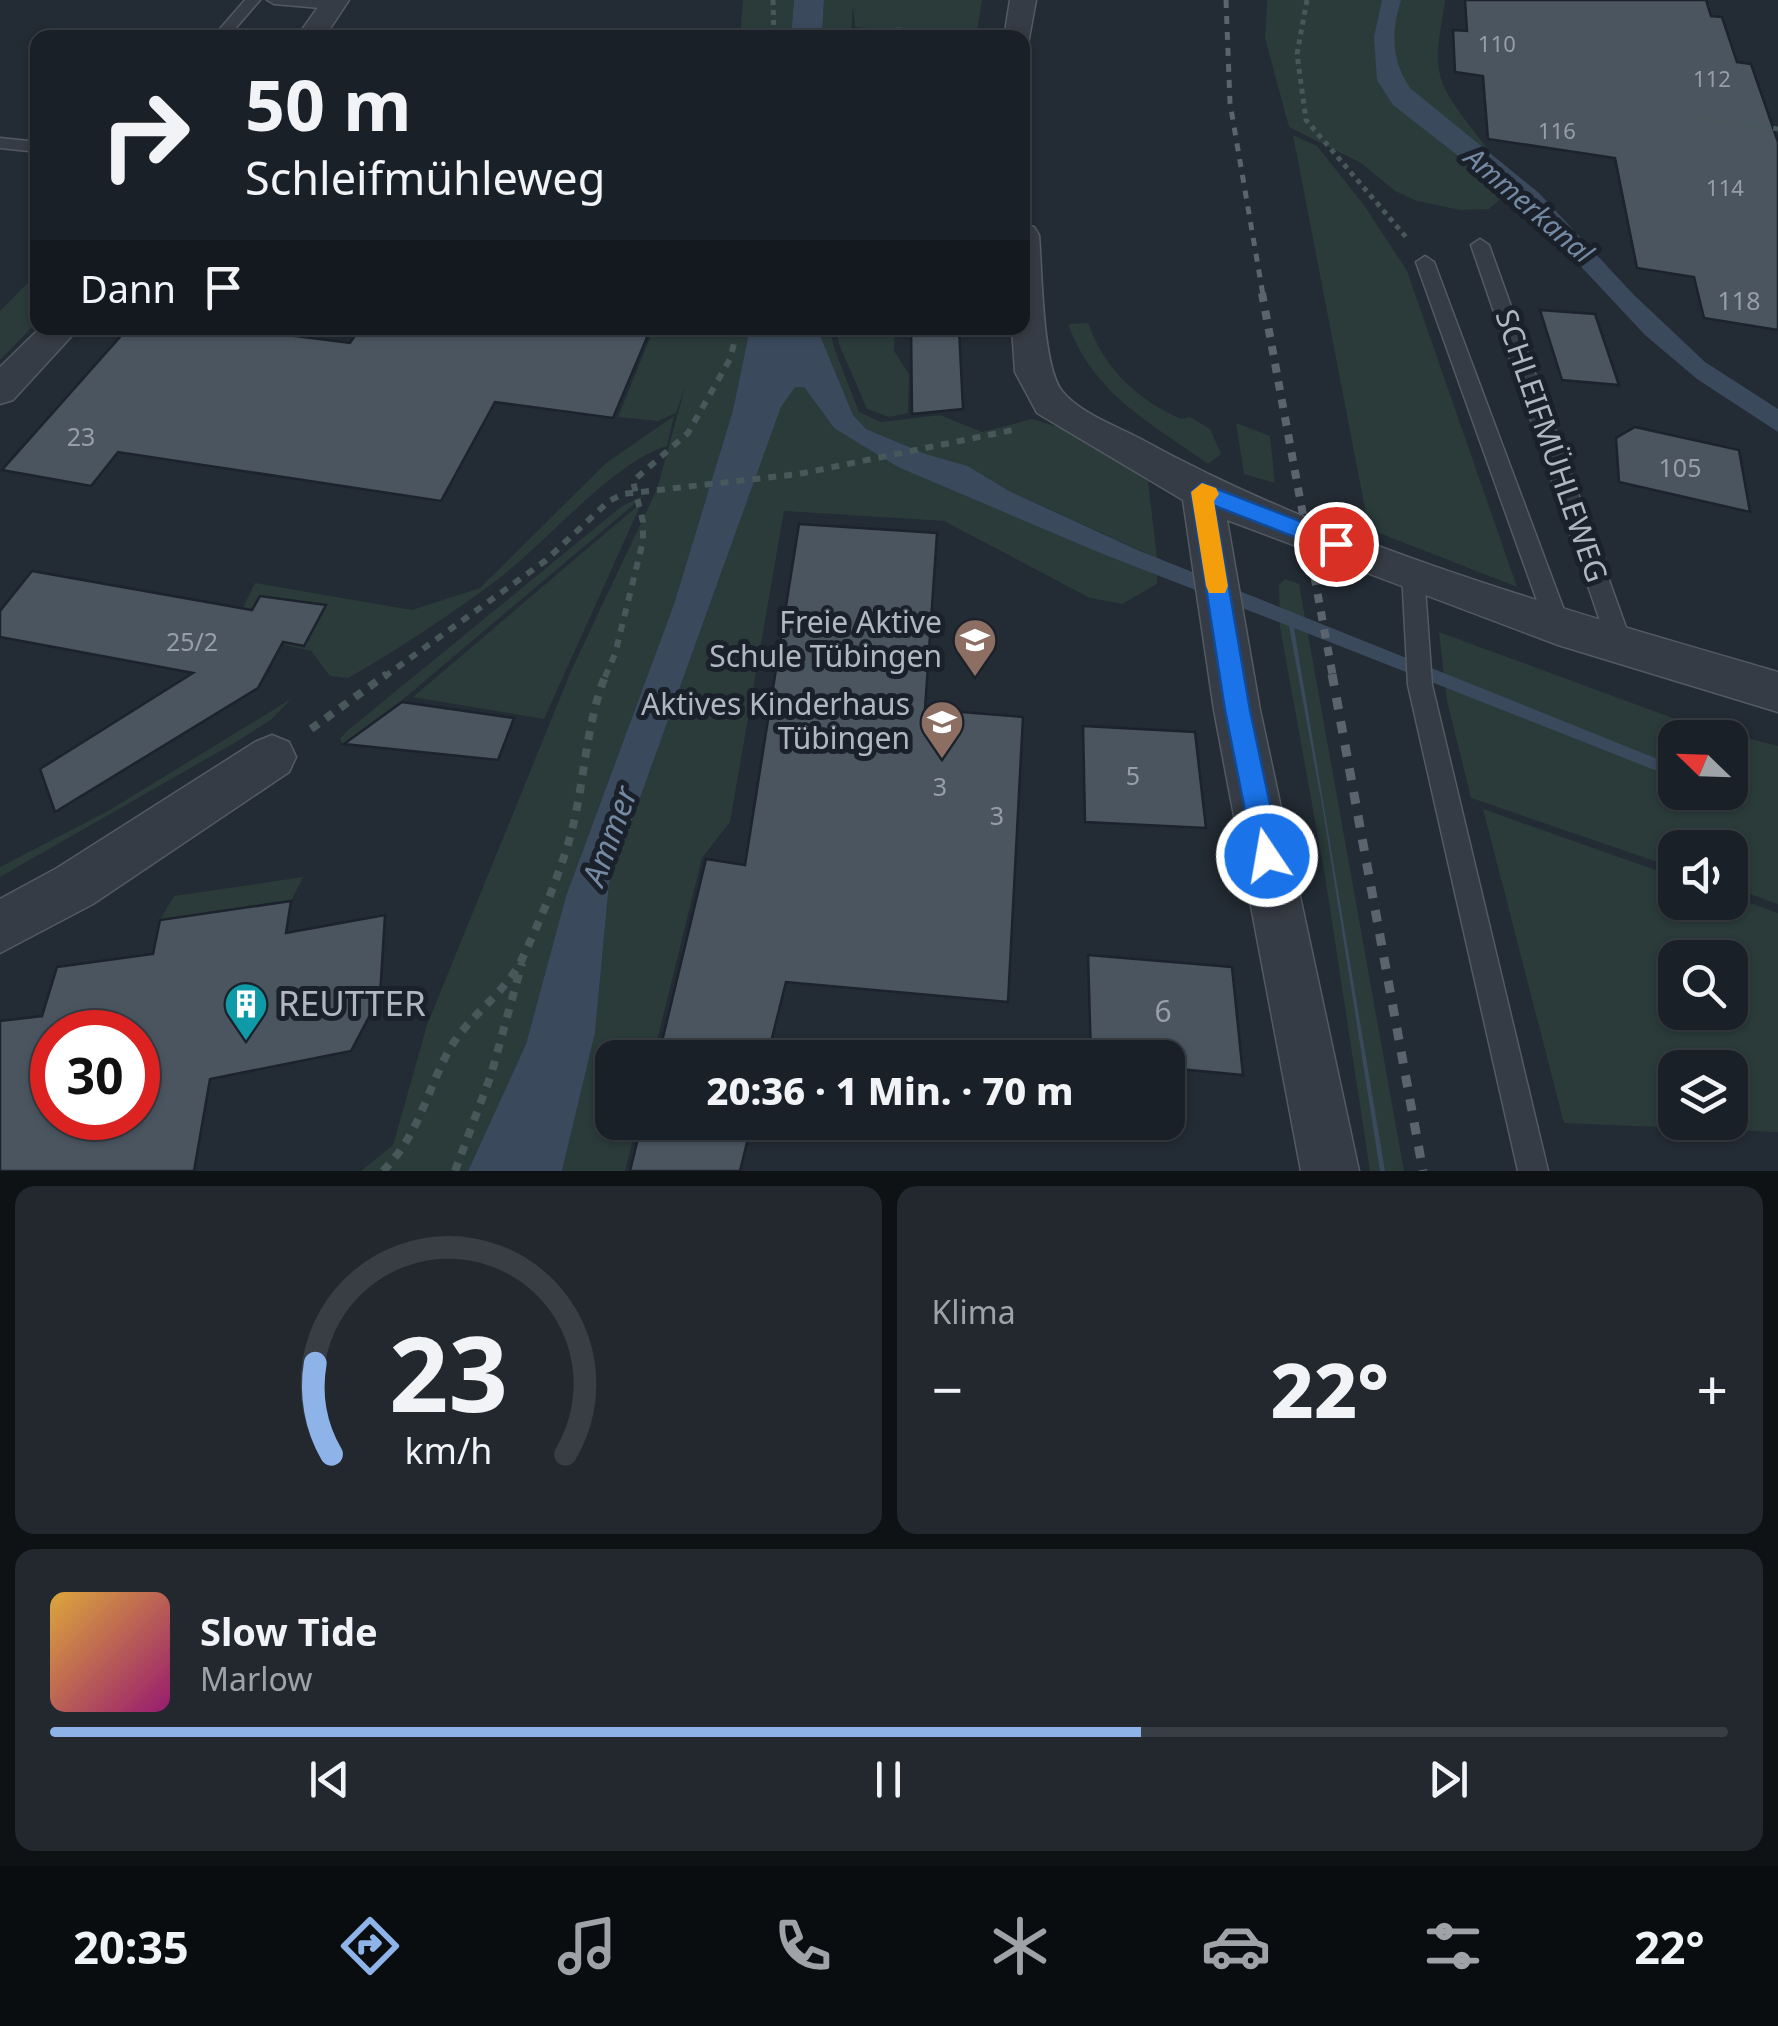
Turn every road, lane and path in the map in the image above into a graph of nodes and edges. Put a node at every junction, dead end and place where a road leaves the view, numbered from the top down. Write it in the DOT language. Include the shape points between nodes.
graph roads {
  1 [pos="254,0"];
  2 [pos="274,0"];
  3 [pos="773,0"];
  4 [pos="1023,0"];
  5 [pos="1307,0"];
  6 [pos="334,3"];
  7 [pos="226,30"];
  8 [pos="315,30"];
  9 [pos="774,30"];
  10 [pos="1019,30"];
  11 [pos="1694,117"];
  12 [pos="1778,129"];
  13 [pos="0,143"];
  14 [pos="30,146"];
  15 [pos="1480,244"];
  16 [pos="1425,262"];
  17 [pos="54,335"];
  18 [pos="736,335"];
  19 [pos="1030,335"];
  20 [pos="0,390"];
  21 [pos="1050,404"];
  22 [pos="634,492"];
  23 [pos="1202,492"];
  24 [pos="1413,573"];
  25 [pos="1558,626"];
  26 [pos="1621,647"];
  27 [pos="1778,692"];
  28 [pos="272,757"];
  29 [pos="0,926"];
  30 [pos="522,960"];
  31 [pos="383,1171"];
  32 [pos="455,1171"];
  33 [pos="1330,1171"];
  34 [pos="1534,1171"];
  1 -- 7 [label="lane"];
  2 -- 6 [label="lane"];
  3 -- 9 [label="path"];
  4 -- 10 [label="street"];
  5 -- 16 [label="path" via="1296,54 1306,120"];
  6 -- 8 [label="street"];
  11 -- 12 [label="path"];
  13 -- 14 [label="lane"];
  15 -- 26 [label="lane, SCHLEIFMÜHLEWEG"];
  16 -- 25 [label="lane"];
  17 -- 20 [label="street"];
  18 -- 22 [label="path" via="706,405 672,450 636,475"];
  19 -- 21 [label="street" via="1033,372"];
  21 -- 22 [label="path" via="1020,429 938,447 799,474"];
  21 -- 23 [label="street, SCHLEIFMÜHLEWEG"];
  22 -- 28 [label="path" via="610,501 545,561"];
  22 -- 30 [label="path" via="643,522 633,582 593,706 570,834"];
  23 -- 24 [label="street, SCHLEIFMÜHLEWEG"];
  23 -- 33 [label="street" via="1237,710"];
  24 -- 25 [label="street, SCHLEIFMÜHLEWEG"];
  24 -- 34 [label="lane" via="1420,685"];
  25 -- 26 [label="street, SCHLEIFMÜHLEWEG"];
  26 -- 27 [label="street, SCHLEIFMÜHLEWEG"];
  28 -- 29 [label="street" via="75,886"];
  30 -- 31 [label="path" via="457,1037 405,1149"];
  30 -- 32 [label="path" via="492,1075"];
}
